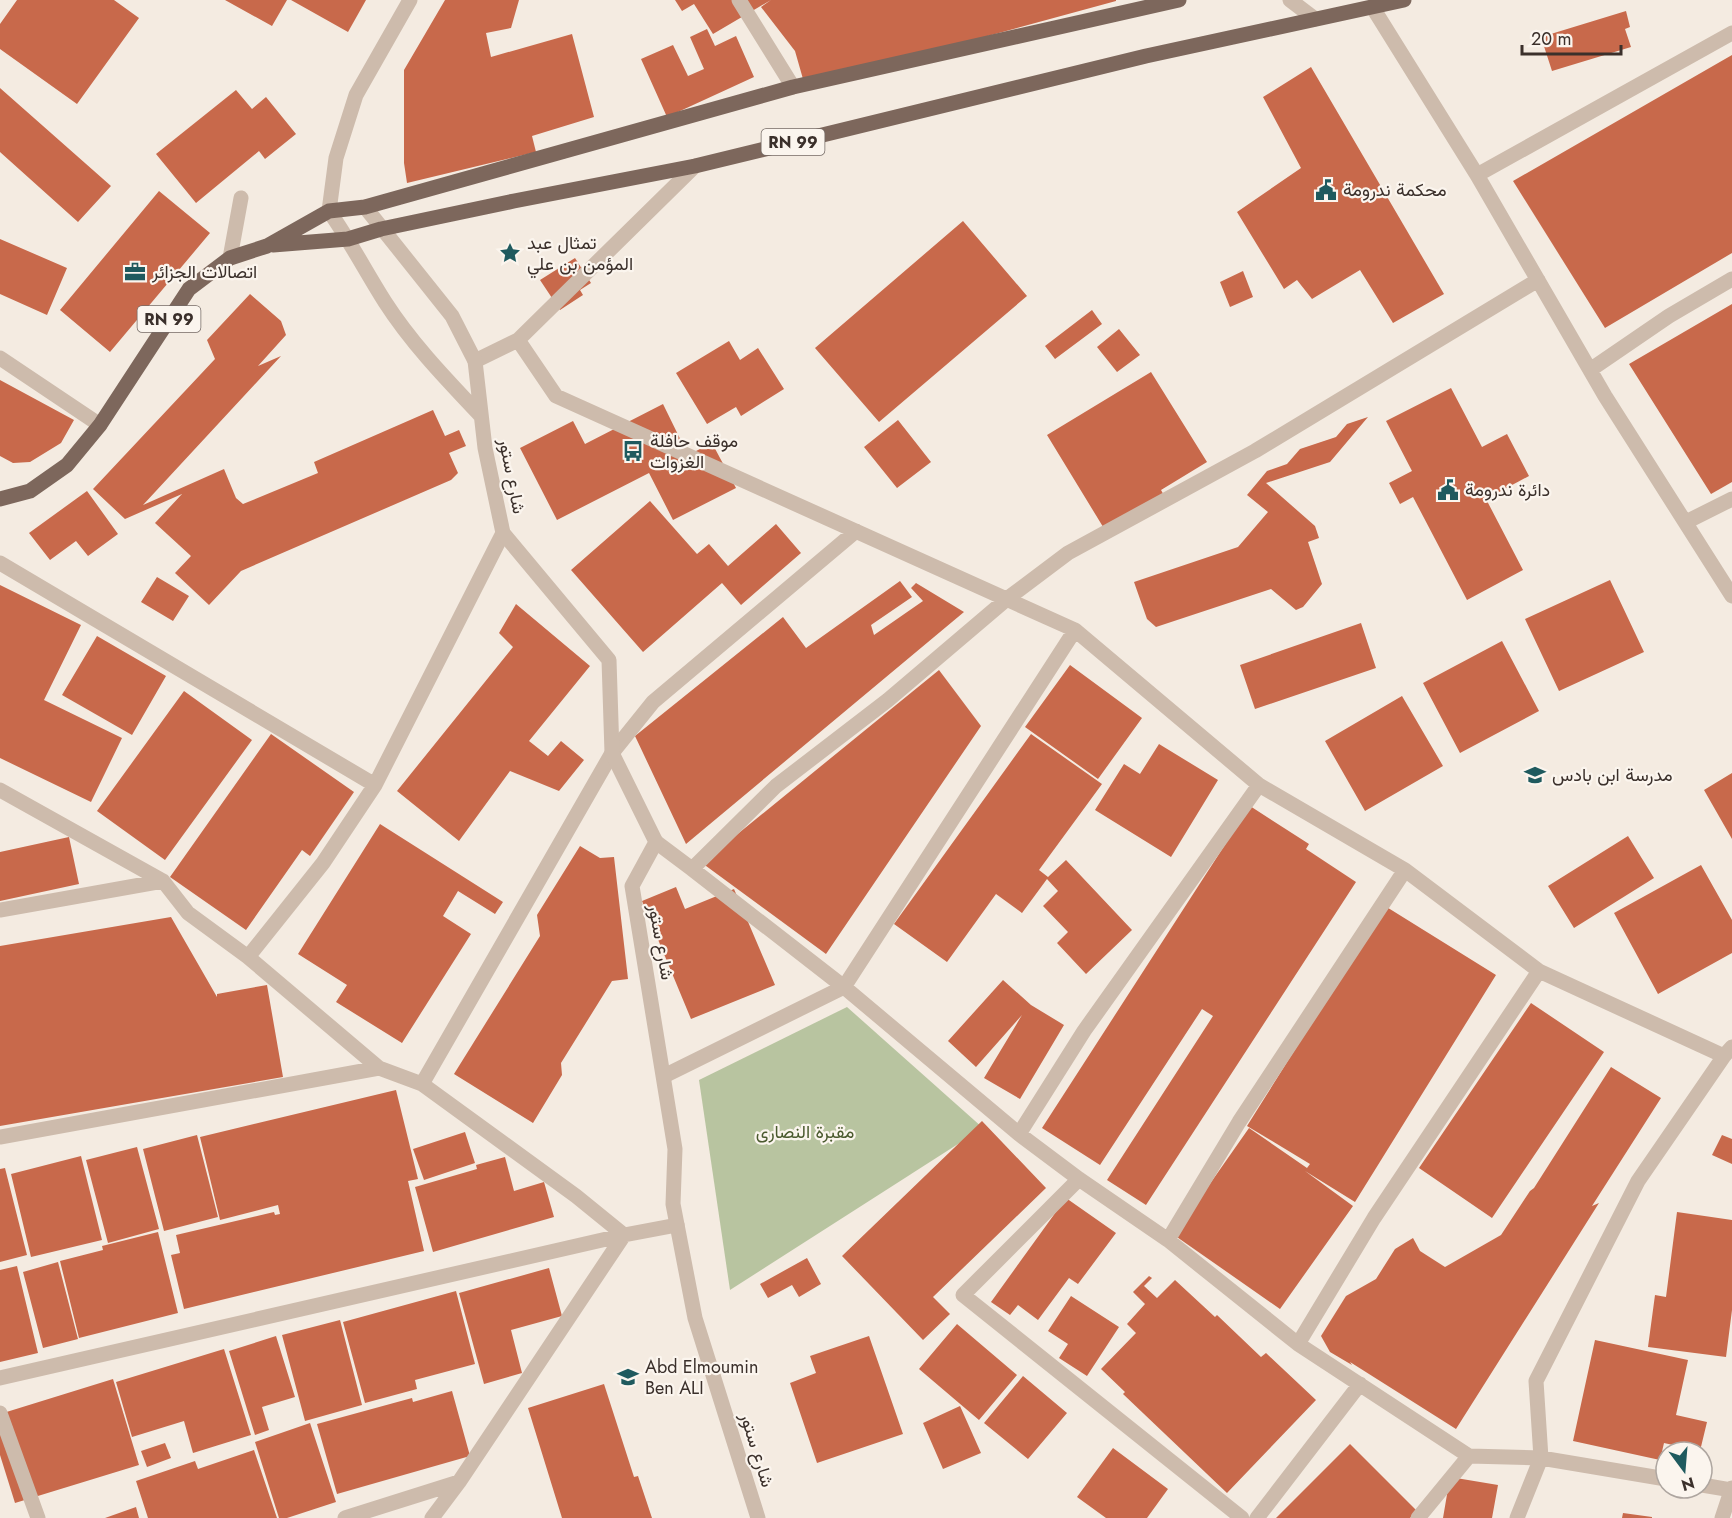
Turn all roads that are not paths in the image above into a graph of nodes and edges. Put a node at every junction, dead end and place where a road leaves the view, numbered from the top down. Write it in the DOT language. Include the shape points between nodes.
graph roads {
  1 [pos="410,0"];
  2 [pos="739,0"];
  3 [pos="1179,0"];
  4 [pos="1290,0"];
  5 [pos="1404,0"];
  6 [pos="1373,8"];
  7 [pos="1315,19"];
  8 [pos="1732,33"];
  9 [pos="793,87"];
  10 [pos="695,165"];
  11 [pos="1477,175"];
  12 [pos="241,198"];
  13 [pos="365,207"];
  14 [pos="329,211"];
  15 [pos="381,229"];
  16 [pos="348,238"];
  17 [pos="267,246"];
  18 [pos="230,258"];
  19 [pos="1732,279"];
  20 [pos="1538,280"];
  21 [pos="518,340"];
  22 [pos="0,358"];
  23 [pos="475,361"];
  24 [pos="1590,370"];
  25 [pos="481,416"];
  26 [pos="100,425"];
  27 [pos="0,499"];
  28 [pos="1732,499"];
  29 [pos="1686,522"];
  30 [pos="856,531"];
  31 [pos="503,533"];
  32 [pos="0,563"];
  33 [pos="1732,596"];
  34 [pos="1008,598"];
  35 [pos="1075,630"];
  36 [pos="612,753"];
  37 [pos="375,785"];
  38 [pos="1259,785"];
  39 [pos="0,790"];
  40 [pos="656,842"];
  41 [pos="692,869"];
  42 [pos="1405,870"];
  43 [pos="163,881"];
  44 [pos="0,910"];
  45 [pos="248,957"];
  46 [pos="1539,971"];
  47 [pos="844,987"];
  48 [pos="1728,1051"];
  49 [pos="379,1068"];
  50 [pos="664,1076"];
  51 [pos="422,1084"];
  52 [pos="1019,1134"];
  53 [pos="0,1137"];
  54 [pos="1079,1179"];
  55 [pos="677,1225"];
  56 [pos="624,1235"];
  57 [pos="1168,1240"];
  58 [pos="1298,1344"];
  59 [pos="0,1378"];
  60 [pos="1360,1384"];
  61 [pos="0,1413"];
  62 [pos="1469,1456"];
  63 [pos="1541,1458"];
  64 [pos="1654,1477"];
  65 [pos="459,1482"];
  66 [pos="1714,1487"];
  67 [pos="1732,1489"];
  68 [pos="39,1518"];
  69 [pos="345,1518"];
  70 [pos="432,1518"];
  71 [pos="758,1518"];
  72 [pos="1242,1518"];
  73 [pos="1257,1518"];
  74 [pos="1418,1518"];
  75 [pos="1517,1518"];
  76 [pos="1722,1518"];
  1 -- 14 [label="street" via="356,95 336,158"];
  2 -- 9 [label="street"];
  3 -- 9 [label="main road, RN 99"];
  4 -- 7 [label="street"];
  5 -- 6 [label="main road, RN 99"];
  6 -- 7 [label="main road, RN 99"];
  6 -- 11 [label="street"];
  7 -- 10 [label="main road, RN 99"];
  8 -- 11 [label="street"];
  9 -- 13 [label="main road, RN 99"];
  10 -- 15 [label="main road, RN 99"];
  10 -- 21 [label="street"];
  11 -- 20 [label="street"];
  12 -- 18 [label="street"];
  13 -- 14 [label="main road, RN 99"];
  13 -- 15 [label="street, شارع ستور"];
  14 -- 16 [label="street"];
  14 -- 17 [label="main road, RN 99"];
  15 -- 16 [label="main road, RN 99"];
  15 -- 23 [label="street, شارع ستور" via="452,316"];
  16 -- 17 [label="main road, RN 99"];
  16 -- 25 [label="street" via="386,304 432,365"];
  17 -- 18 [label="main road, RN 99"];
  18 -- 26 [label="main road, RN 99" via="189,289"];
  19 -- 24 [label="street"];
  20 -- 24 [label="street"];
  20 -- 34 [label="street" via="1255,451 1068,553"];
  21 -- 23 [label="street"];
  21 -- 30 [label="street" via="556,396"];
  22 -- 26 [label="street"];
  23 -- 25 [label="street, شارع ستور"];
  24 -- 29 [label="street"];
  25 -- 31 [label="street, شارع ستور"];
  26 -- 27 [label="main road, RN 99" via="67,465 30,491"];
  28 -- 29 [label="street"];
  29 -- 33 [label="street"];
  30 -- 34 [label="street"];
  30 -- 36 [label="street" via="653,702"];
  31 -- 36 [label="street, شارع ستور" via="609,660"];
  31 -- 37 [label="street"];
  32 -- 37 [label="street"];
  34 -- 35 [label="street"];
  34 -- 41 [label="street" via="888,700 776,786"];
  35 -- 38 [label="street"];
  35 -- 47 [label="street"];
  36 -- 40 [label="street, شارع ستور"];
  36 -- 51 [label="street"];
  37 -- 45 [label="street" via="323,863"];
  38 -- 42 [label="street"];
  38 -- 52 [label="street" via="1084,1031"];
  39 -- 43 [label="street"];
  40 -- 41 [label="street"];
  40 -- 50 [label="street, شارع ستور" via="632,886"];
  41 -- 47 [label="street"];
  42 -- 46 [label="street"];
  42 -- 57 [label="street" via="1239,1122"];
  43 -- 44 [label="street"];
  43 -- 45 [label="street" via="188,913"];
  45 -- 49 [label="street"];
  46 -- 48 [label="street"];
  46 -- 58 [label="street" via="1374,1218"];
  47 -- 50 [label="street"];
  47 -- 52 [label="street"];
  48 -- 63 [label="street" via="1638,1181 1536,1381"];
  49 -- 51 [label="street"];
  49 -- 53 [label="street"];
  50 -- 55 [label="street, شارع ستور" via="675,1149 673,1204"];
  51 -- 56 [label="street"];
  52 -- 54 [label="street"];
  54 -- 57 [label="street"];
  54 -- 72 [label="street" via="963,1294"];
  55 -- 56 [label="street"];
  55 -- 71 [label="street, شارع ستور" via="695,1318"];
  56 -- 59 [label="street"];
  56 -- 65 [label="street"];
  57 -- 58 [label="street"];
  58 -- 60 [label="street"];
  60 -- 62 [label="street"];
  60 -- 73 [label="street"];
  61 -- 68 [label="street"];
  62 -- 63 [label="street"];
  62 -- 74 [label="street"];
  63 -- 64 [label="street"];
  63 -- 75 [label="street"];
  65 -- 69 [label="street"];
  65 -- 70 [label="street"];
  66 -- 67 [label="street"];
  67 -- 76 [label="street"];
}
